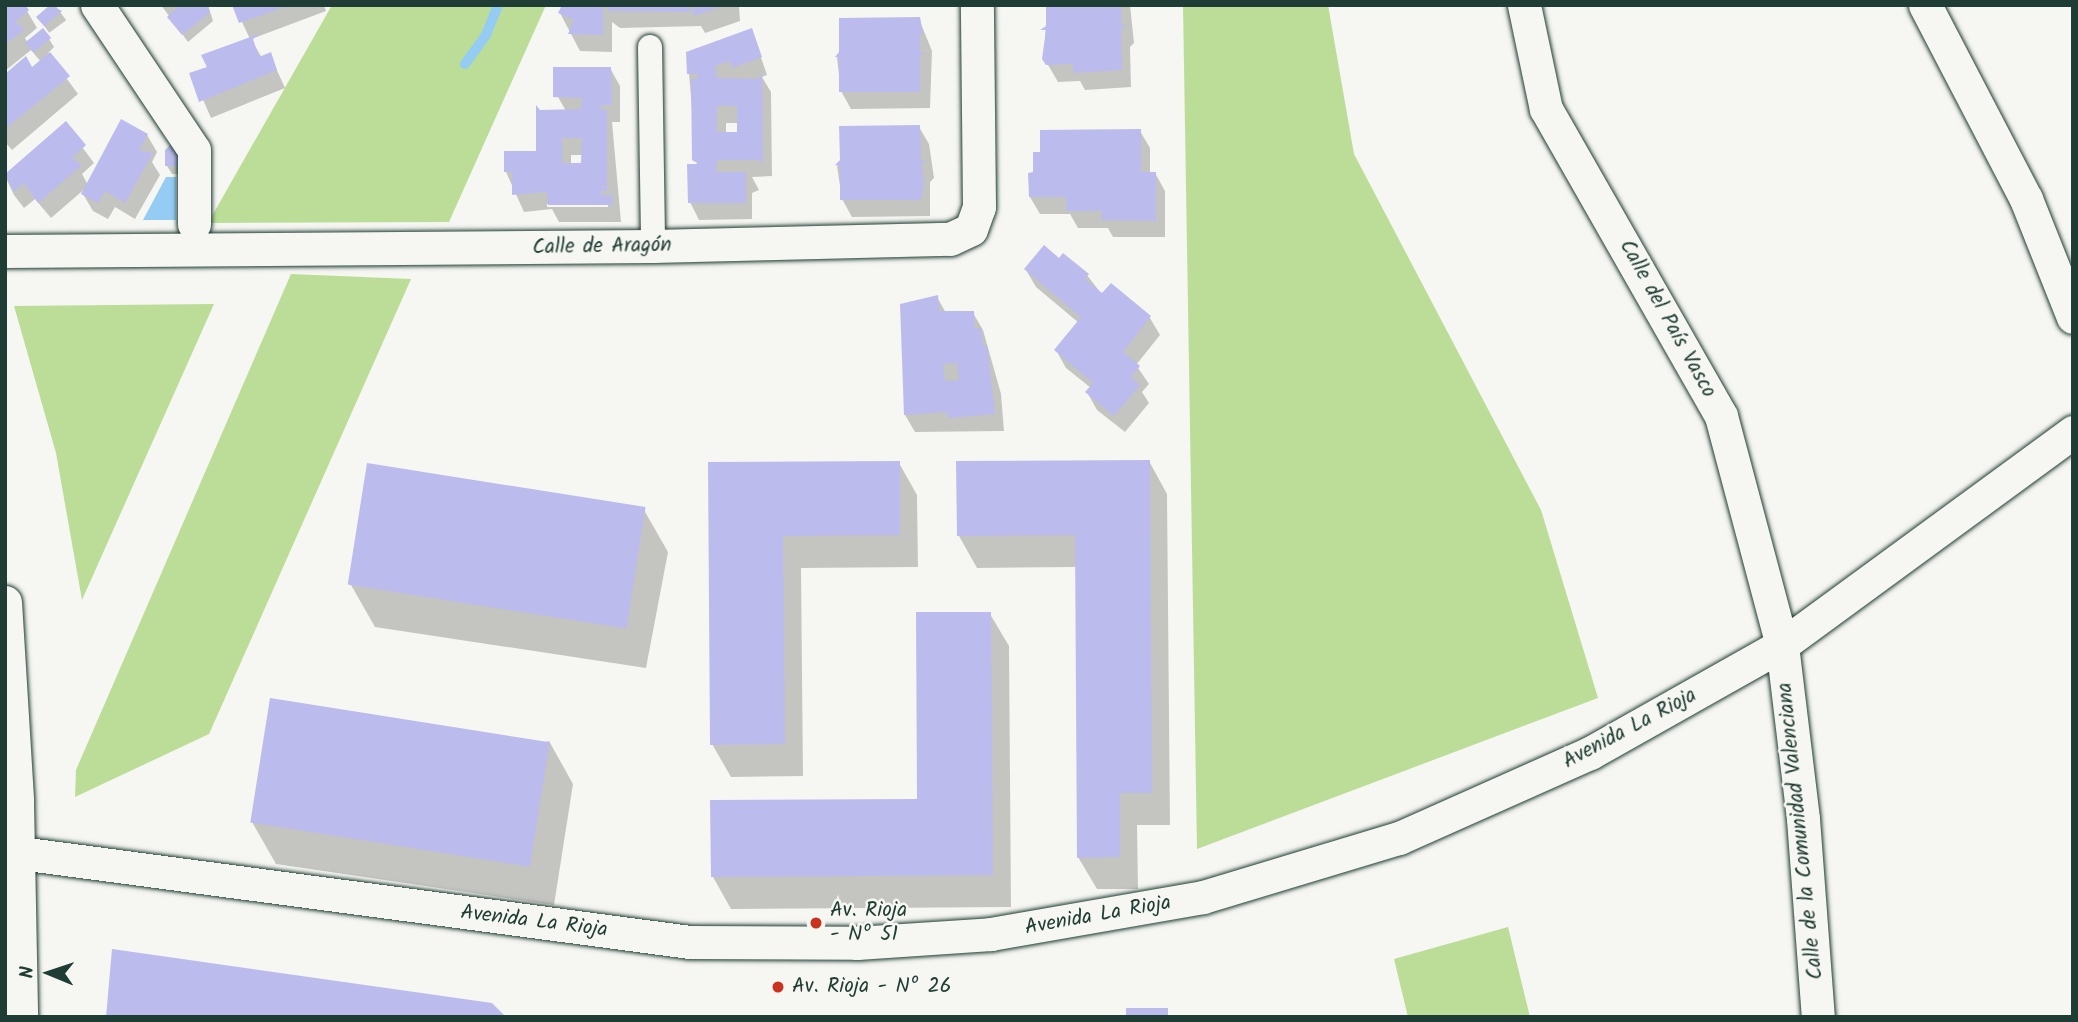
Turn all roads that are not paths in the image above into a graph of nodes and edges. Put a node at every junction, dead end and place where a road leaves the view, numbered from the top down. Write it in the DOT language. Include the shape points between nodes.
graph roads {
  1 [pos="97,5"];
  2 [pos="977,5"];
  3 [pos="1524,5"];
  4 [pos="1925,5"];
  5 [pos="650,47"];
  6 [pos="194,223"];
  7 [pos="653,246"];
  8 [pos="5,251"];
  9 [pos="2073,317"];
  10 [pos="2073,432"];
  11 [pos="5,602"];
  12 [pos="1782,645"];
  13 [pos="12,852"];
  14 [pos="21,1017"];
  15 [pos="1818,1017"];
  1 -- 6 [label="street" via="194,150"];
  2 -- 7 [label="street, Calle de Aragón" via="979,206 971,229 950,239"];
  3 -- 12 [label="street, Calle del País Vasco" via="1546,109 1721,416"];
  4 -- 9 [label="street" via="2026,199"];
  5 -- 7 [label="street"];
  7 -- 8 [label="street, Calle de Aragón"];
  10 -- 12 [label="street, Avenida La Rioja"];
  11 -- 13 [label="street"];
  12 -- 13 [label="street, Avenida La Rioja" via="1590,753 1399,838 1203,897 991,934 857,943 690,942"];
  12 -- 15 [label="street, Calle de la Comunidad Valenciana" via="1803,818"];
  13 -- 14 [label="street"];
}
